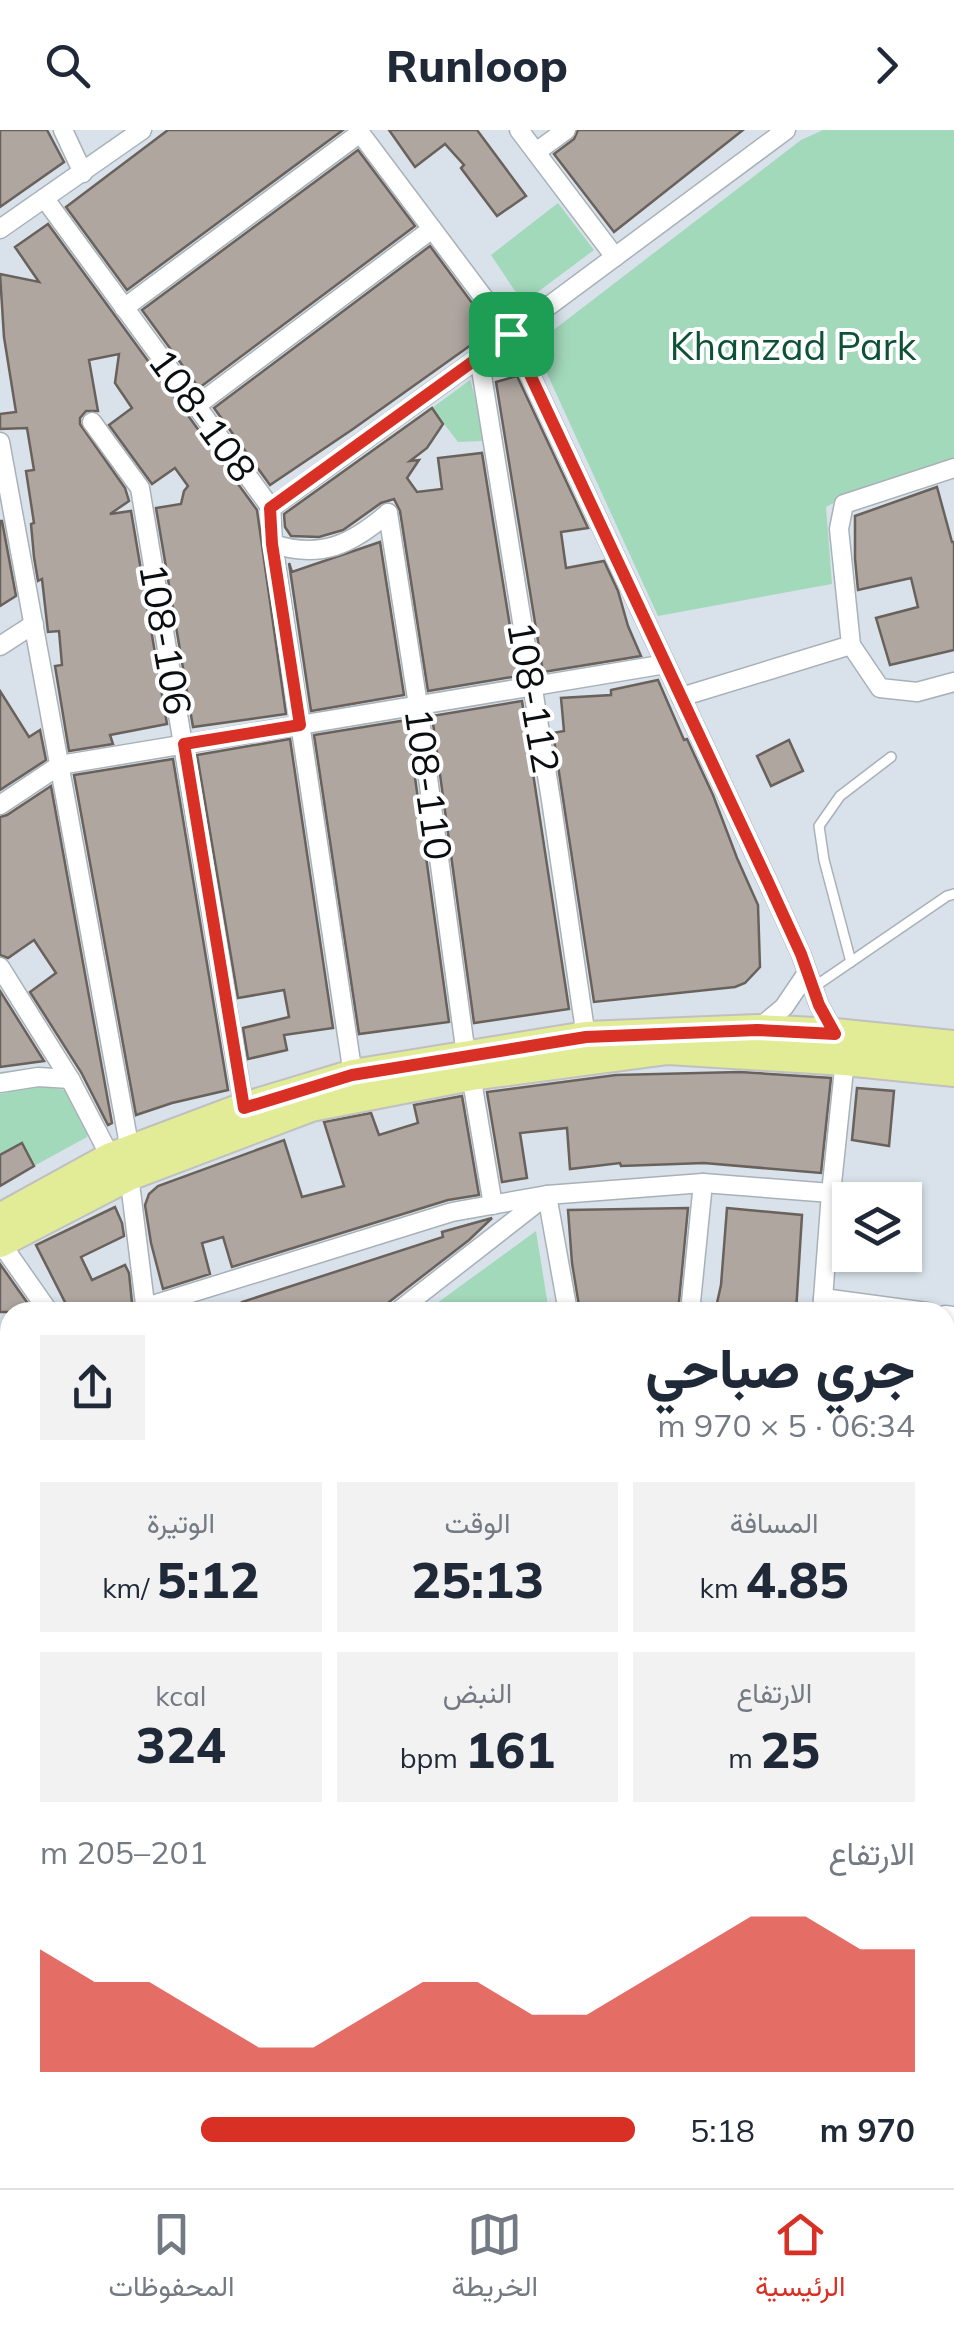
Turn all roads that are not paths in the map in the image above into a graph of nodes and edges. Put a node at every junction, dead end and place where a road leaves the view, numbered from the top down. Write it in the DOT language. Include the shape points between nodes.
graph roads {
  1 [pos="63,130"];
  2 [pos="142,130"];
  3 [pos="519,130"];
  4 [pos="566,130"];
  5 [pos="786,130"];
  6 [pos="359,131"];
  7 [pos="536,152"];
  8 [pos="84,173"];
  9 [pos="44,199"];
  10 [pos="0,229"];
  11 [pos="432,229"];
  12 [pos="616,257"];
  13 [pos="124,308"];
  14 [pos="511,334"];
  15 [pos="479,357"];
  16 [pos="196,406"];
  17 [pos="92,422"];
  18 [pos="0,442"];
  19 [pos="954,468"];
  20 [pos="270,508"];
  21 [pos="272,544"];
  22 [pos="34,624"];
  23 [pos="851,645"];
  24 [pos="0,646"];
  25 [pos="666,664"];
  26 [pos="954,682"];
  27 [pos="532,686"];
  28 [pos="681,698"];
  29 [pos="418,706"];
  30 [pos="300,725"];
  31 [pos="184,744"];
  32 [pos="891,757"];
  33 [pos="60,765"];
  34 [pos="0,806"];
  35 [pos="954,894"];
  36 [pos="851,962"];
  37 [pos="0,967"];
  38 [pos="809,981"];
  39 [pos="757,1030"];
  40 [pos="586,1037"];
  41 [pos="954,1046"];
  42 [pos="840,1047"];
  43 [pos="468,1065"];
  44 [pos="954,1071"];
  45 [pos="352,1075"];
  46 [pos="70,1079"];
  47 [pos="0,1082"];
  48 [pos="244,1108"];
  49 [pos="123,1161"];
  50 [pos="703,1183"];
  51 [pos="831,1193"];
  52 [pos="547,1195"];
  53 [pos="493,1205"];
  54 [pos="0,1220"];
  55 [pos="0,1242"];
  56 [pos="418,1294"];
  57 [pos="42,1302"];
  58 [pos="145,1302"];
  59 [pos="171,1302"];
  60 [pos="409,1302"];
  61 [pos="422,1302"];
  62 [pos="566,1302"];
  63 [pos="691,1302"];
  64 [pos="822,1302"];
  1 -- 8 [label="street"];
  2 -- 8 [label="street"];
  3 -- 7 [label="street"];
  4 -- 7 [label="street"];
  5 -- 12 [label="street"];
  6 -- 11 [label="street"];
  6 -- 13 [label="street"];
  7 -- 12 [label="street"];
  8 -- 9 [label="street"];
  9 -- 10 [label="street"];
  9 -- 13 [label="street, 108-108"];
  11 -- 14 [label="street"];
  11 -- 16 [label="street"];
  12 -- 14 [label="street"];
  13 -- 16 [label="street, 108-108"];
  14 -- 15 [label="street"];
  14 -- 25 [label="street"];
  15 -- 20 [label="street"];
  15 -- 27 [label="street, 108-112"];
  16 -- 20 [label="street, 108-108"];
  17 -- 31 [label="street, 108-106" via="140,488"];
  18 -- 22 [label="street"];
  19 -- 23 [label="street" via="844,504 838,529"];
  20 -- 21 [label="street, 108-108"];
  21 -- 29 [label="street, 108-110" via="294,551 348,543 388,513"];
  21 -- 30 [label="street, 108-108"];
  22 -- 24 [label="street"];
  22 -- 33 [label="street"];
  23 -- 26 [label="street" via="880,688 918,692"];
  23 -- 28 [label="street"];
  25 -- 27 [label="street"];
  25 -- 28 [label="street"];
  27 -- 29 [label="street"];
  27 -- 40 [label="street, 108-112"];
  28 -- 38 [label="street"];
  29 -- 30 [label="street"];
  29 -- 43 [label="street, 108-110"];
  30 -- 31 [label="street"];
  30 -- 45 [label="street, 108-108"];
  31 -- 33 [label="street"];
  31 -- 48 [label="street, 108-106"];
  32 -- 36 [label="lane" via="840,796 819,826"];
  33 -- 34 [label="street"];
  33 -- 49 [label="street"];
  35 -- 36 [label="lane"];
  36 -- 38 [label="lane"];
  37 -- 46 [label="street"];
  38 -- 39 [label="street"];
  38 -- 42 [label="street"];
  39 -- 40 [label="main road"];
  39 -- 42 [label="main road"];
  40 -- 43 [label="main road"];
  41 -- 42 [label="main road"];
  42 -- 43 [label="main road" via="668,1049"];
  42 -- 44 [label="main road"];
  42 -- 51 [label="street"];
  43 -- 45 [label="main road"];
  43 -- 49 [label="main road"];
  43 -- 53 [label="street, 108-110"];
  45 -- 48 [label="main road"];
  46 -- 47 [label="street"];
  46 -- 49 [label="street"];
  48 -- 49 [label="main road"];
  49 -- 54 [label="main road"];
  49 -- 55 [label="main road"];
  49 -- 58 [label="street"];
  50 -- 51 [label="street"];
  50 -- 52 [label="street"];
  50 -- 63 [label="street"];
  51 -- 64 [label="street"];
  52 -- 53 [label="street"];
  52 -- 56 [label="street"];
  52 -- 62 [label="street"];
  53 -- 59 [label="street" via="452,1212"];
  55 -- 57 [label="street"];
  56 -- 60 [label="street"];
  56 -- 61 [label="street"];
}
